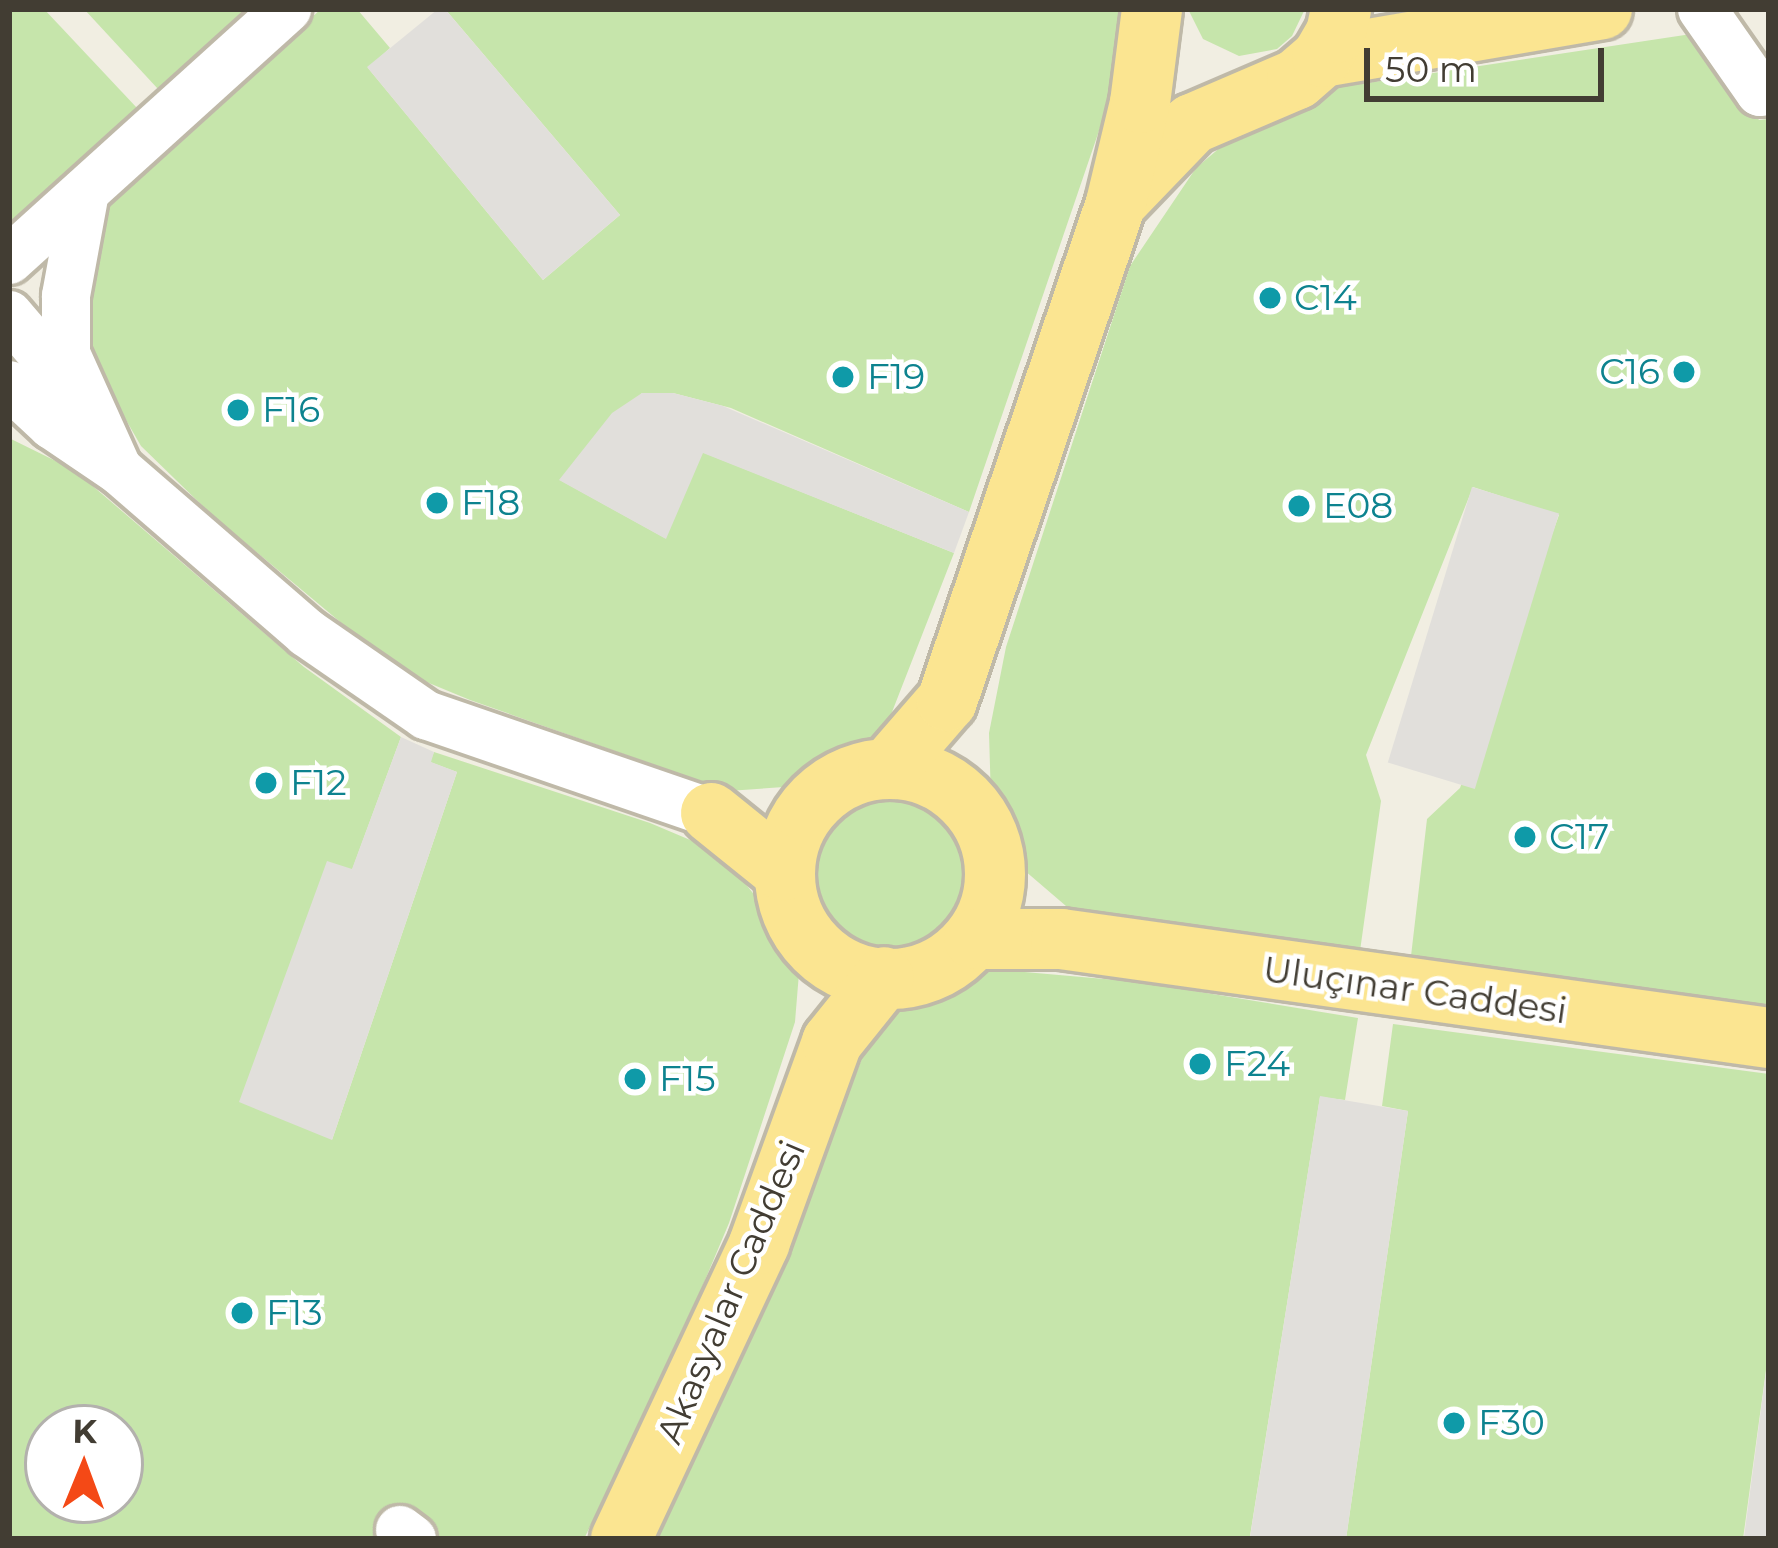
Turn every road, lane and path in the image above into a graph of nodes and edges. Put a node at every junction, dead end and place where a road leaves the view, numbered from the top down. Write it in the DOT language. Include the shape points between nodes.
graph roads {
  1 [pos="287,9"];
  2 [pos="1702,9"];
  3 [pos="1561,10"];
  4 [pos="1152,11"];
  5 [pos="1331,33"];
  6 [pos="1769,91"];
  7 [pos="1259,93"];
  8 [pos="86,192"];
  9 [pos="1116,203"];
  10 [pos="9,260"];
  11 [pos="9,314"];
  12 [pos="9,385"];
  13 [pos="48,413"];
  14 [pos="947,701"];
  15 [pos="888,769"];
  16 [pos="956,791"];
  17 [pos="711,813"];
  18 [pos="792,843"];
  19 [pos="986,914"];
  20 [pos="823,958"];
  21 [pos="884,977"];
  22 [pos="1769,1038"];
  23 [pos="832,1042"];
  24 [pos="621,1539"];
  1 -- 8 [label="street"];
  2 -- 6 [label="street" via="1760,92"];
  3 -- 5 [label="main road" via="1406,47"];
  4 -- 7 [label="main road" via="1183,69 1211,86"];
  4 -- 9 [label="main road"];
  5 -- 7 [label="main road" via="1297,80"];
  7 -- 9 [label="main road" via="1192,124"];
  8 -- 10 [label="street"];
  8 -- 13 [label="street" via="67,296 66,354"];
  9 -- 14 [label="main road"];
  11 -- 13 [label="street"];
  12 -- 13 [label="street"];
  13 -- 17 [label="street" via="308,633 426,716"];
  14 -- 15 [label="main road"];
  14 -- 16 [label="main road"];
  15 -- 16 [label="main road"];
  15 -- 18 [label="main road" via="834,786"];
  16 -- 19 [label="main road" via="989,836"];
  17 -- 18 [label="main road"];
  18 -- 20 [label="main road" via="792,914"];
  19 -- 21 [label="main road" via="957,957 922,973"];
  19 -- 22 [label="main road, Uluçınar Caddesi" via="1061,939"];
  20 -- 21 [label="main road"];
  20 -- 23 [label="main road"];
  21 -- 23 [label="main road"];
  23 -- 24 [label="main road, Akasyalar Caddesi" via="758,1244"];
}
